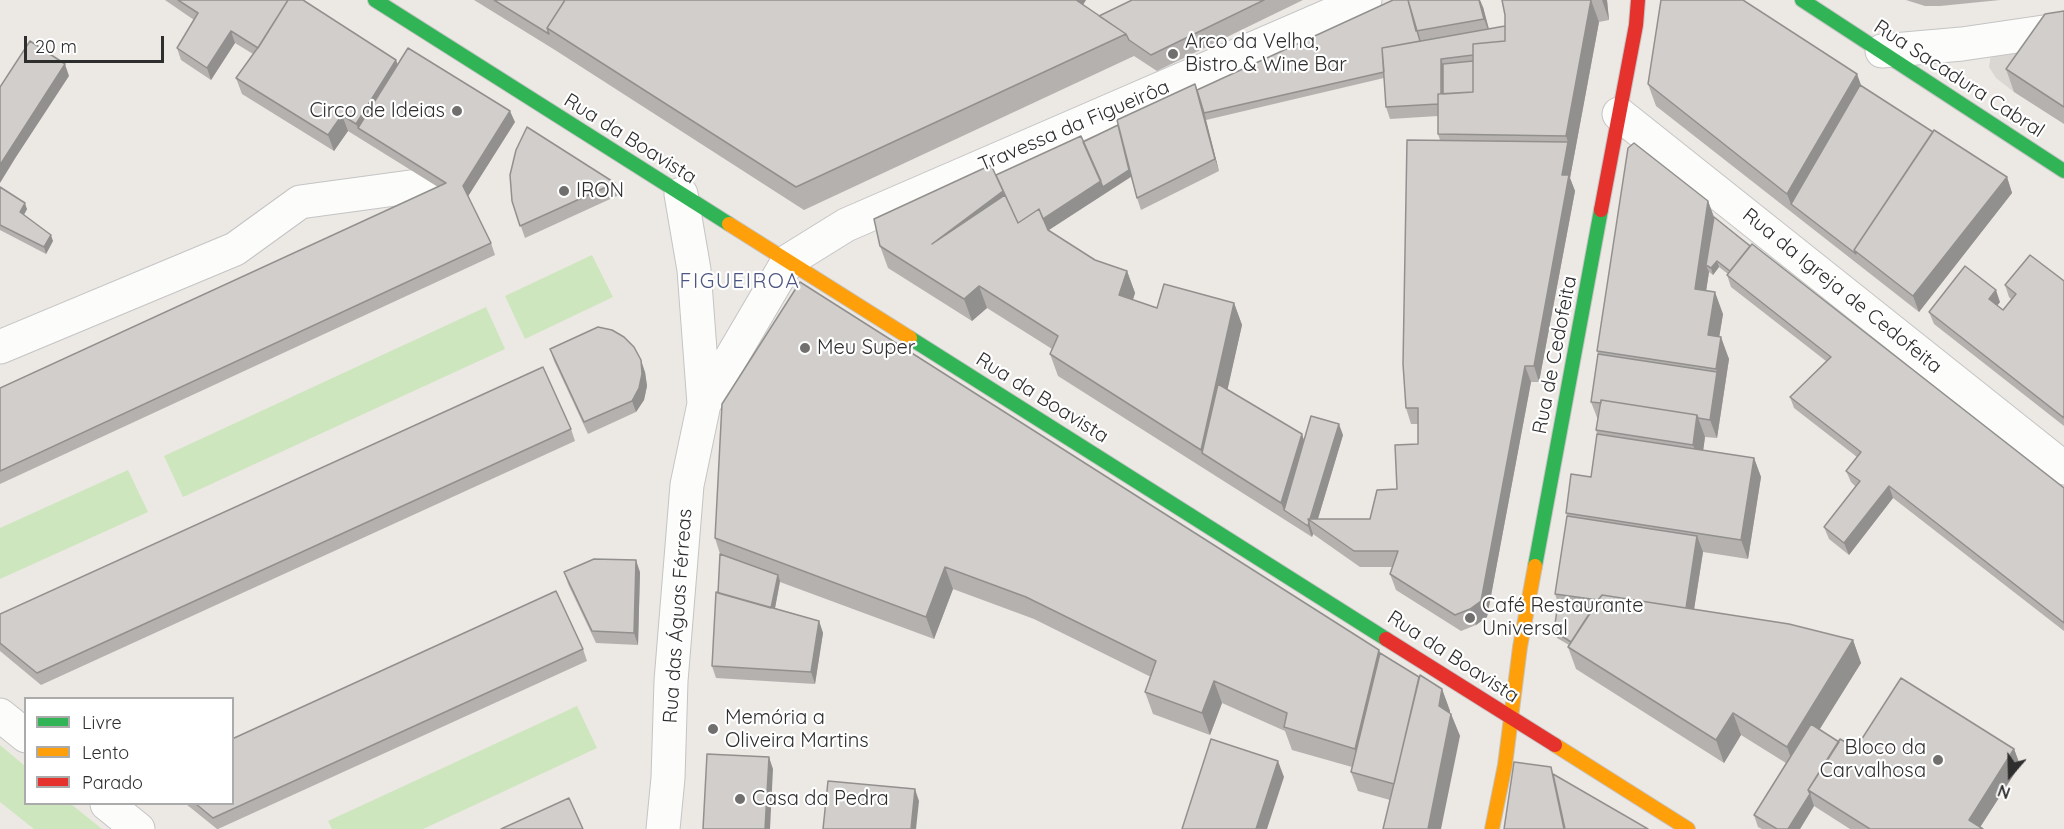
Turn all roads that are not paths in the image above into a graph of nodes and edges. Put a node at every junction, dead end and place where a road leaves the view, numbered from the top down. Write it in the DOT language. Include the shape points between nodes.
graph roads {
  1 [pos="375,0"];
  2 [pos="1365,0"];
  3 [pos="1638,0"];
  4 [pos="1802,0"];
  5 [pos="2064,29"];
  6 [pos="1882,51"];
  7 [pos="1620,114"];
  8 [pos="2064,171"];
  9 [pos="432,184"];
  10 [pos="681,194"];
  11 [pos="788,261"];
  12 [pos="0,347"];
  13 [pos="704,404"];
  14 [pos="2064,468"];
  15 [pos="0,715"];
  16 [pos="1510,717"];
  17 [pos="24,734"];
  18 [pos="108,805"];
  19 [pos="138,829"];
  20 [pos="663,829"];
  21 [pos="1492,829"];
  22 [pos="1688,829"];
  1 -- 10 [label="main road, Rua da Boavista"];
  2 -- 11 [label="street, Travessa da Figueirôa" via="846,225"];
  3 -- 7 [label="main road, Rua de Cedofeita"];
  4 -- 6 [label="main road, Rua Sacadura Cabral"];
  5 -- 6 [label="street"];
  6 -- 8 [label="main road, Rua Sacadura Cabral"];
  7 -- 14 [label="street, Rua da Igreja de Cedofeita"];
  7 -- 16 [label="main road, Rua de Cedofeita"];
  9 -- 12 [label="street" via="300,202 235,249"];
  10 -- 11 [label="main road, Rua da Boavista"];
  10 -- 13 [label="street, Rua das Águas Férreas" via="694,270"];
  11 -- 13 [label="street, Rua das Águas Férreas"];
  11 -- 16 [label="main road, Rua da Boavista"];
  13 -- 20 [label="street, Rua das Águas Férreas" via="687,485"];
  15 -- 17 [label="street"];
  16 -- 21 [label="main road, Rua de Cedofeita"];
  16 -- 22 [label="main road, Rua da Boavista"];
  18 -- 19 [label="street"];
}
